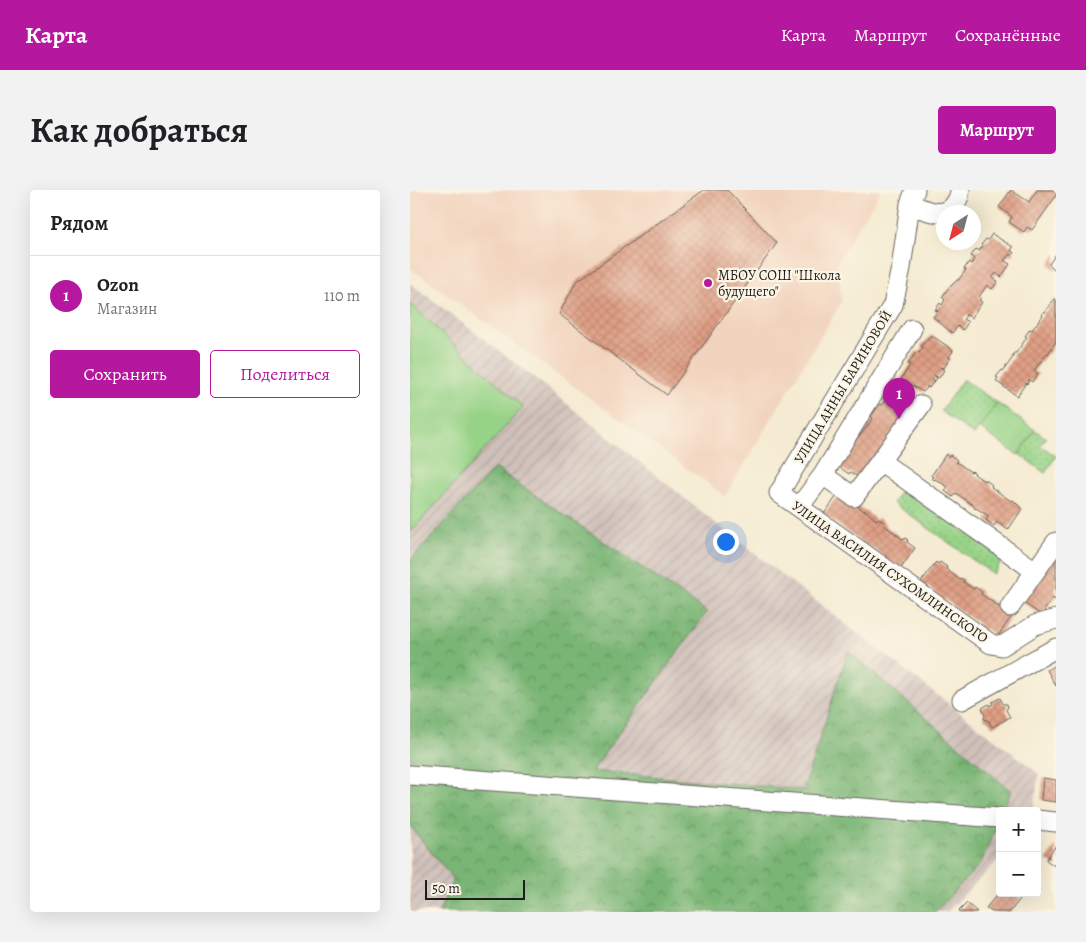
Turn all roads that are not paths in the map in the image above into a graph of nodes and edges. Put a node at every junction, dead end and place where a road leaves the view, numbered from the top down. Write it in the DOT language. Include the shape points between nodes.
graph roads {
  1 [pos="960,190"];
  2 [pos="913,197"];
  3 [pos="912,329"];
  4 [pos="921,404"];
  5 [pos="880,461"];
  6 [pos="823,475"];
  7 [pos="779,494"];
  8 [pos="799,508"];
  9 [pos="1056,542"];
  10 [pos="1035,571"];
  11 [pos="1010,607"];
  12 [pos="1056,619"];
  13 [pos="1056,648"];
  14 [pos="962,700"];
  15 [pos="410,775"];
  16 [pos="996,818"];
  17 [pos="1041,820"];
  18 [pos="1056,822"];
  1 -- 2 [label="street" via="957,201 945,212 936,212"];
  2 -- 7 [label="street, УЛИЦА АННЫ БАРИНОВОЙ" via="893,305"];
  3 -- 6 [label="street"];
  4 -- 5 [label="street"];
  5 -- 6 [label="street" via="854,497"];
  5 -- 10 [label="street"];
  6 -- 8 [label="street"];
  7 -- 8 [label="street, УЛИЦА ВАСИЛИЯ СУХОМЛИНСКОГО"];
  8 -- 12 [label="street, УЛИЦА ВАСИЛИЯ СУХОМЛИНСКОГО" via="991,644 1002,646 1035,625"];
  9 -- 10 [label="street"];
  10 -- 11 [label="street"];
  13 -- 14 [label="street"];
  15 -- 16 [label="street"];
  17 -- 18 [label="street"];
}
